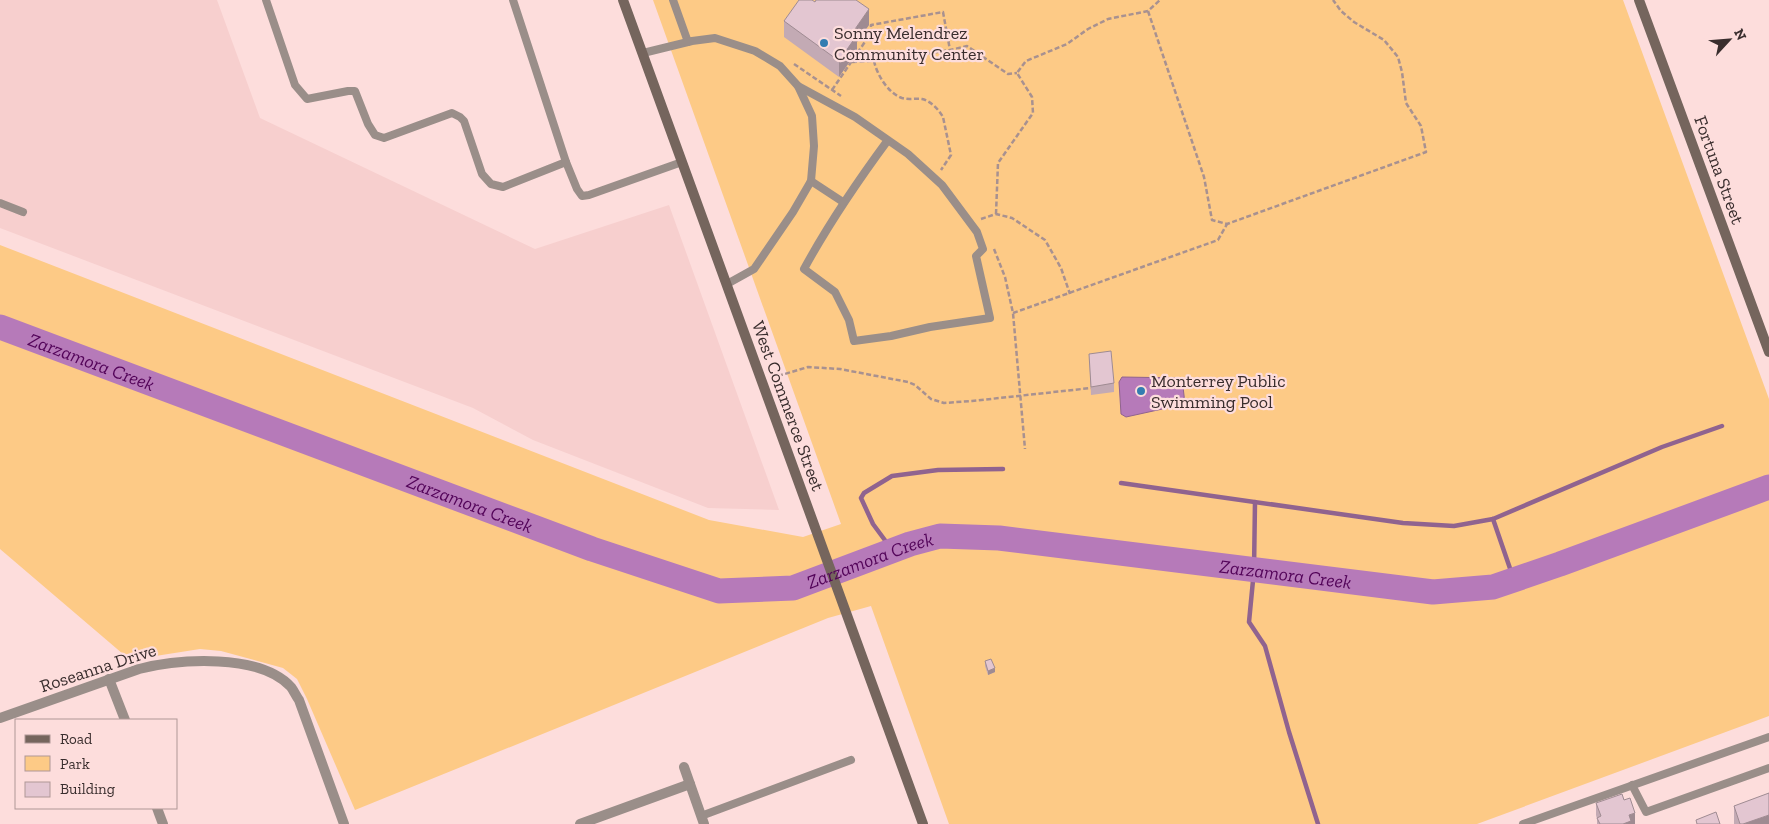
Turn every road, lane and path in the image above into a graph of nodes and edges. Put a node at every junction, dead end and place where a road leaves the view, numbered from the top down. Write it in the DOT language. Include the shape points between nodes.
graph roads {
  1 [pos="266,0"];
  2 [pos="513,0"];
  3 [pos="623,0"];
  4 [pos="673,0"];
  5 [pos="1160,0"];
  6 [pos="1334,0"];
  7 [pos="1639,0"];
  8 [pos="1148,11"];
  9 [pos="688,42"];
  10 [pos="950,50"];
  11 [pos="643,53"];
  12 [pos="874,61"];
  13 [pos="792,62"];
  14 [pos="852,62"];
  15 [pos="1017,73"];
  16 [pos="798,86"];
  17 [pos="832,90"];
  18 [pos="824,100"];
  19 [pos="847,100"];
  20 [pos="888,140"];
  21 [pos="566,162"];
  22 [pos="682,162"];
  23 [pos="935,166"];
  24 [pos="811,181"];
  25 [pos="844,202"];
  26 [pos="0,203"];
  27 [pos="23,212"];
  28 [pos="996,214"];
  29 [pos="1228,224"];
  30 [pos="984,227"];
  31 [pos="991,242"];
  32 [pos="726,284"];
  33 [pos="1070,294"];
  34 [pos="1013,313"];
  35 [pos="1769,352"];
  36 [pos="778,376"];
  37 [pos="1091,388"];
  38 [pos="1020,395"];
  39 [pos="1025,449"];
  40 [pos="109,679"];
  41 [pos="0,718"];
  42 [pos="125,719"];
  43 [pos="1769,737"];
  44 [pos="851,760"];
  45 [pos="684,767"];
  46 [pos="1769,768"];
  47 [pos="690,784"];
  48 [pos="1632,785"];
  49 [pos="157,809"];
  50 [pos="703,820"];
  51 [pos="1545,820"];
  52 [pos="163,824"];
  53 [pos="344,824"];
  54 [pos="580,824"];
  55 [pos="923,824"];
  56 [pos="1522,824"];
  1 -- 21 [label="lane" via="295,85 307,99 355,91 368,124 375,135 384,138 452,113 460,116 482,174 491,184 503,187"];
  2 -- 21 [label="lane"];
  3 -- 11 [label="main road, West Commerce Street"];
  4 -- 9 [label="lane"];
  5 -- 8 [label="path"];
  6 -- 29 [label="path" via="1341,12 1384,40 1398,58 1406,103 1420,126 1426,152"];
  7 -- 35 [label="main road, Fortuna Street"];
  8 -- 15 [label="path" via="1108,18 1067,44 1026,61"];
  8 -- 29 [label="path" via="1204,177 1212,220"];
  9 -- 11 [label="lane"];
  9 -- 16 [label="lane" via="715,38 755,51 780,66"];
  10 -- 12 [label="path"];
  10 -- 14 [label="path" via="942,12 871,25 871,33"];
  10 -- 15 [label="path" via="967,46 1008,74"];
  11 -- 22 [label="main road, West Commerce Street"];
  12 -- 14 [label="path"];
  12 -- 23 [label="path" via="883,82 897,95 923,99 941,112 951,155 941,171"];
  13 -- 17 [label="path"];
  14 -- 17 [label="path"];
  15 -- 28 [label="path" via="1032,97 1033,113 998,163"];
  16 -- 18 [label="lane"];
  16 -- 24 [label="lane" via="812,116"];
  17 -- 18 [label="path"];
  17 -- 19 [label="path"];
  18 -- 20 [label="lane"];
  20 -- 25 [label="lane"];
  20 -- 25 [label="lane" via="942,184 977,232 983,249 976,256 990,318 854,341 835,292 804,269"];
  21 -- 22 [label="lane" via="582,196"];
  22 -- 32 [label="main road, West Commerce Street"];
  24 -- 25 [label="lane"];
  24 -- 32 [label="lane" via="754,269"];
  26 -- 27 [label="lane"];
  28 -- 30 [label="path" via="981,219"];
  28 -- 33 [label="path" via="1012,218 1045,240 1061,268"];
  29 -- 33 [label="path" via="1218,240"];
  31 -- 34 [label="path"];
  32 -- 55 [label="main road, West Commerce Street"];
  33 -- 34 [label="path"];
  34 -- 38 [label="path"];
  36 -- 38 [label="path" via="808,367 840,369 908,382 930,399 944,403"];
  37 -- 38 [label="path"];
  38 -- 39 [label="path"];
  40 -- 41 [label="street, Roseanna Drive"];
  40 -- 42 [label="street"];
  40 -- 53 [label="street, Roseanna Drive" via="161,664 206,660 250,667 270,674 291,687 299,700"];
  43 -- 48 [label="lane"];
  44 -- 50 [label="lane"];
  45 -- 47 [label="street"];
  46 -- 48 [label="lane" via="1646,812"];
  47 -- 50 [label="street"];
  47 -- 54 [label="street"];
  48 -- 51 [label="lane"];
  49 -- 52 [label="street"];
  51 -- 56 [label="lane"];
}
